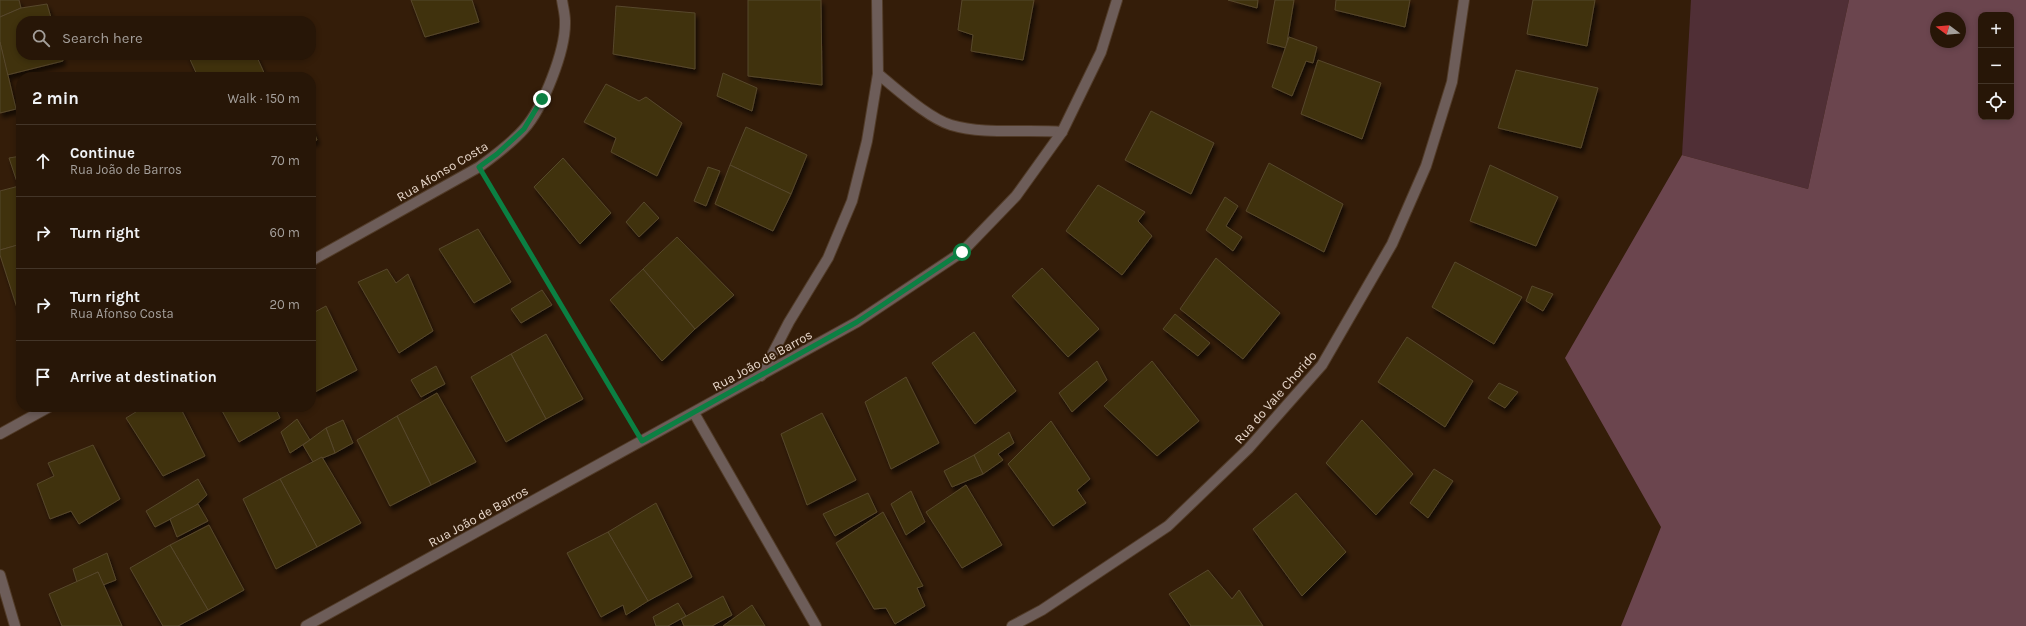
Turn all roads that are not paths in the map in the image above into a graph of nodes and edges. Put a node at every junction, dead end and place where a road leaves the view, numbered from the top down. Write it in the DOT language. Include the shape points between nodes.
graph roads {
  1 [pos="562,0"];
  2 [pos="877,0"];
  3 [pos="1117,0"];
  4 [pos="1464,0"];
  5 [pos="878,74"];
  6 [pos="1062,132"];
  7 [pos="316,257"];
  8 [pos="761,376"];
  9 [pos="40,412"];
  10 [pos="694,413"];
  11 [pos="0,434"];
  12 [pos="0,575"];
  13 [pos="15,626"];
  14 [pos="306,626"];
  15 [pos="816,626"];
  16 [pos="1012,626"];
  1 -- 7 [label="street, Rua Afonso Costa" via="565,22 559,63 524,129 479,167"];
  2 -- 5 [label="street"];
  3 -- 6 [label="street, Rua João de Barros" via="1101,52"];
  4 -- 16 [label="street, Rua do Vale Chorido" via="1452,82 1426,166 1392,244 1322,365 1248,449 1168,526 1042,610"];
  5 -- 6 [label="street" via="916,106 950,125 985,130"];
  5 -- 8 [label="street" via="867,141 852,201 828,258"];
  6 -- 8 [label="street, Rua João de Barros" via="1016,196 962,252 857,322"];
  8 -- 10 [label="street, Rua João de Barros"];
  9 -- 11 [label="street"];
  10 -- 14 [label="street, Rua João de Barros"];
  10 -- 15 [label="street"];
  12 -- 13 [label="street"];
}
